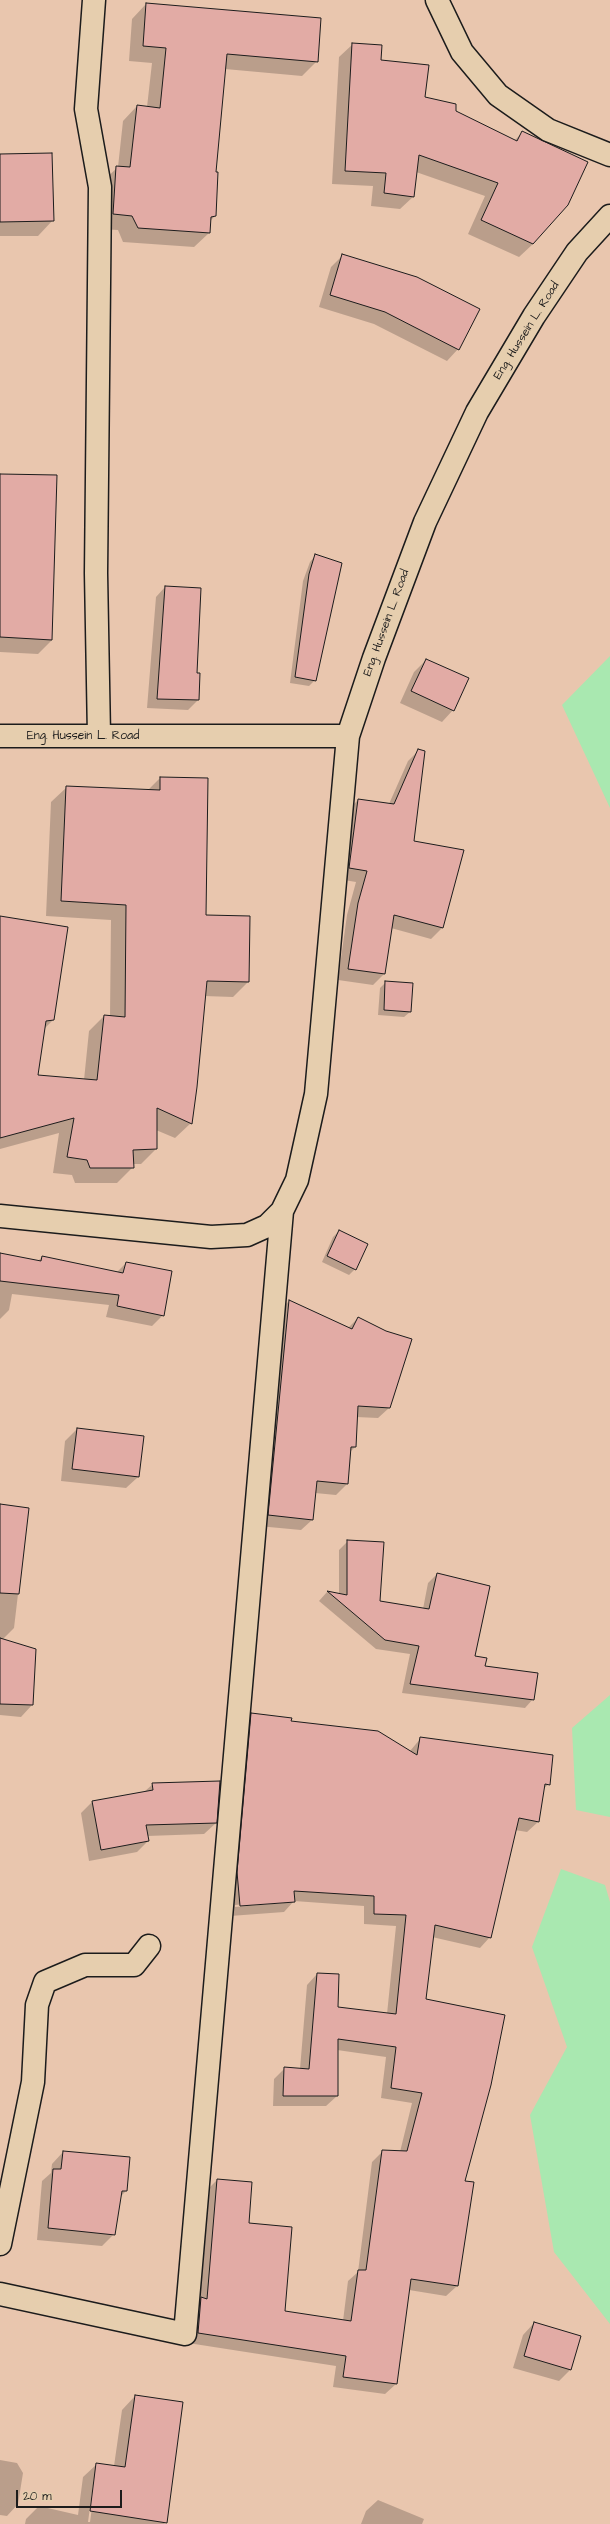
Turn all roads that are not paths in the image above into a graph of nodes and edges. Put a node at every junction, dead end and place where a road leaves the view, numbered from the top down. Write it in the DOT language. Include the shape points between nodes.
graph roads {
  1 [pos="94,0"];
  2 [pos="437,0"];
  3 [pos="610,155"];
  4 [pos="610,216"];
  5 [pos="0,736"];
  6 [pos="99,736"];
  7 [pos="348,736"];
  8 [pos="282,1211"];
  9 [pos="0,1216"];
  10 [pos="149,1946"];
  11 [pos="0,2244"];
  12 [pos="0,2294"];
  1 -- 6 [label="street" via="86,109 100,187 96,574"];
  2 -- 3 [label="street" via="462,52 498,95 548,130"];
  4 -- 7 [label="street, Eng. Hussein L. Road" via="578,252 534,316 478,412 425,522"];
  5 -- 6 [label="street, Eng. Hussein L. Road"];
  6 -- 7 [label="street, Eng. Hussein L. Road"];
  7 -- 8 [label="street" via="316,1094 297,1180"];
  8 -- 9 [label="street" via="267,1226 247,1235 212,1237"];
  8 -- 12 [label="street" via="186,2334"];
  10 -- 11 [label="street" via="134,1965 85,1965 45,1982 37,2005 33,2082"];
}
